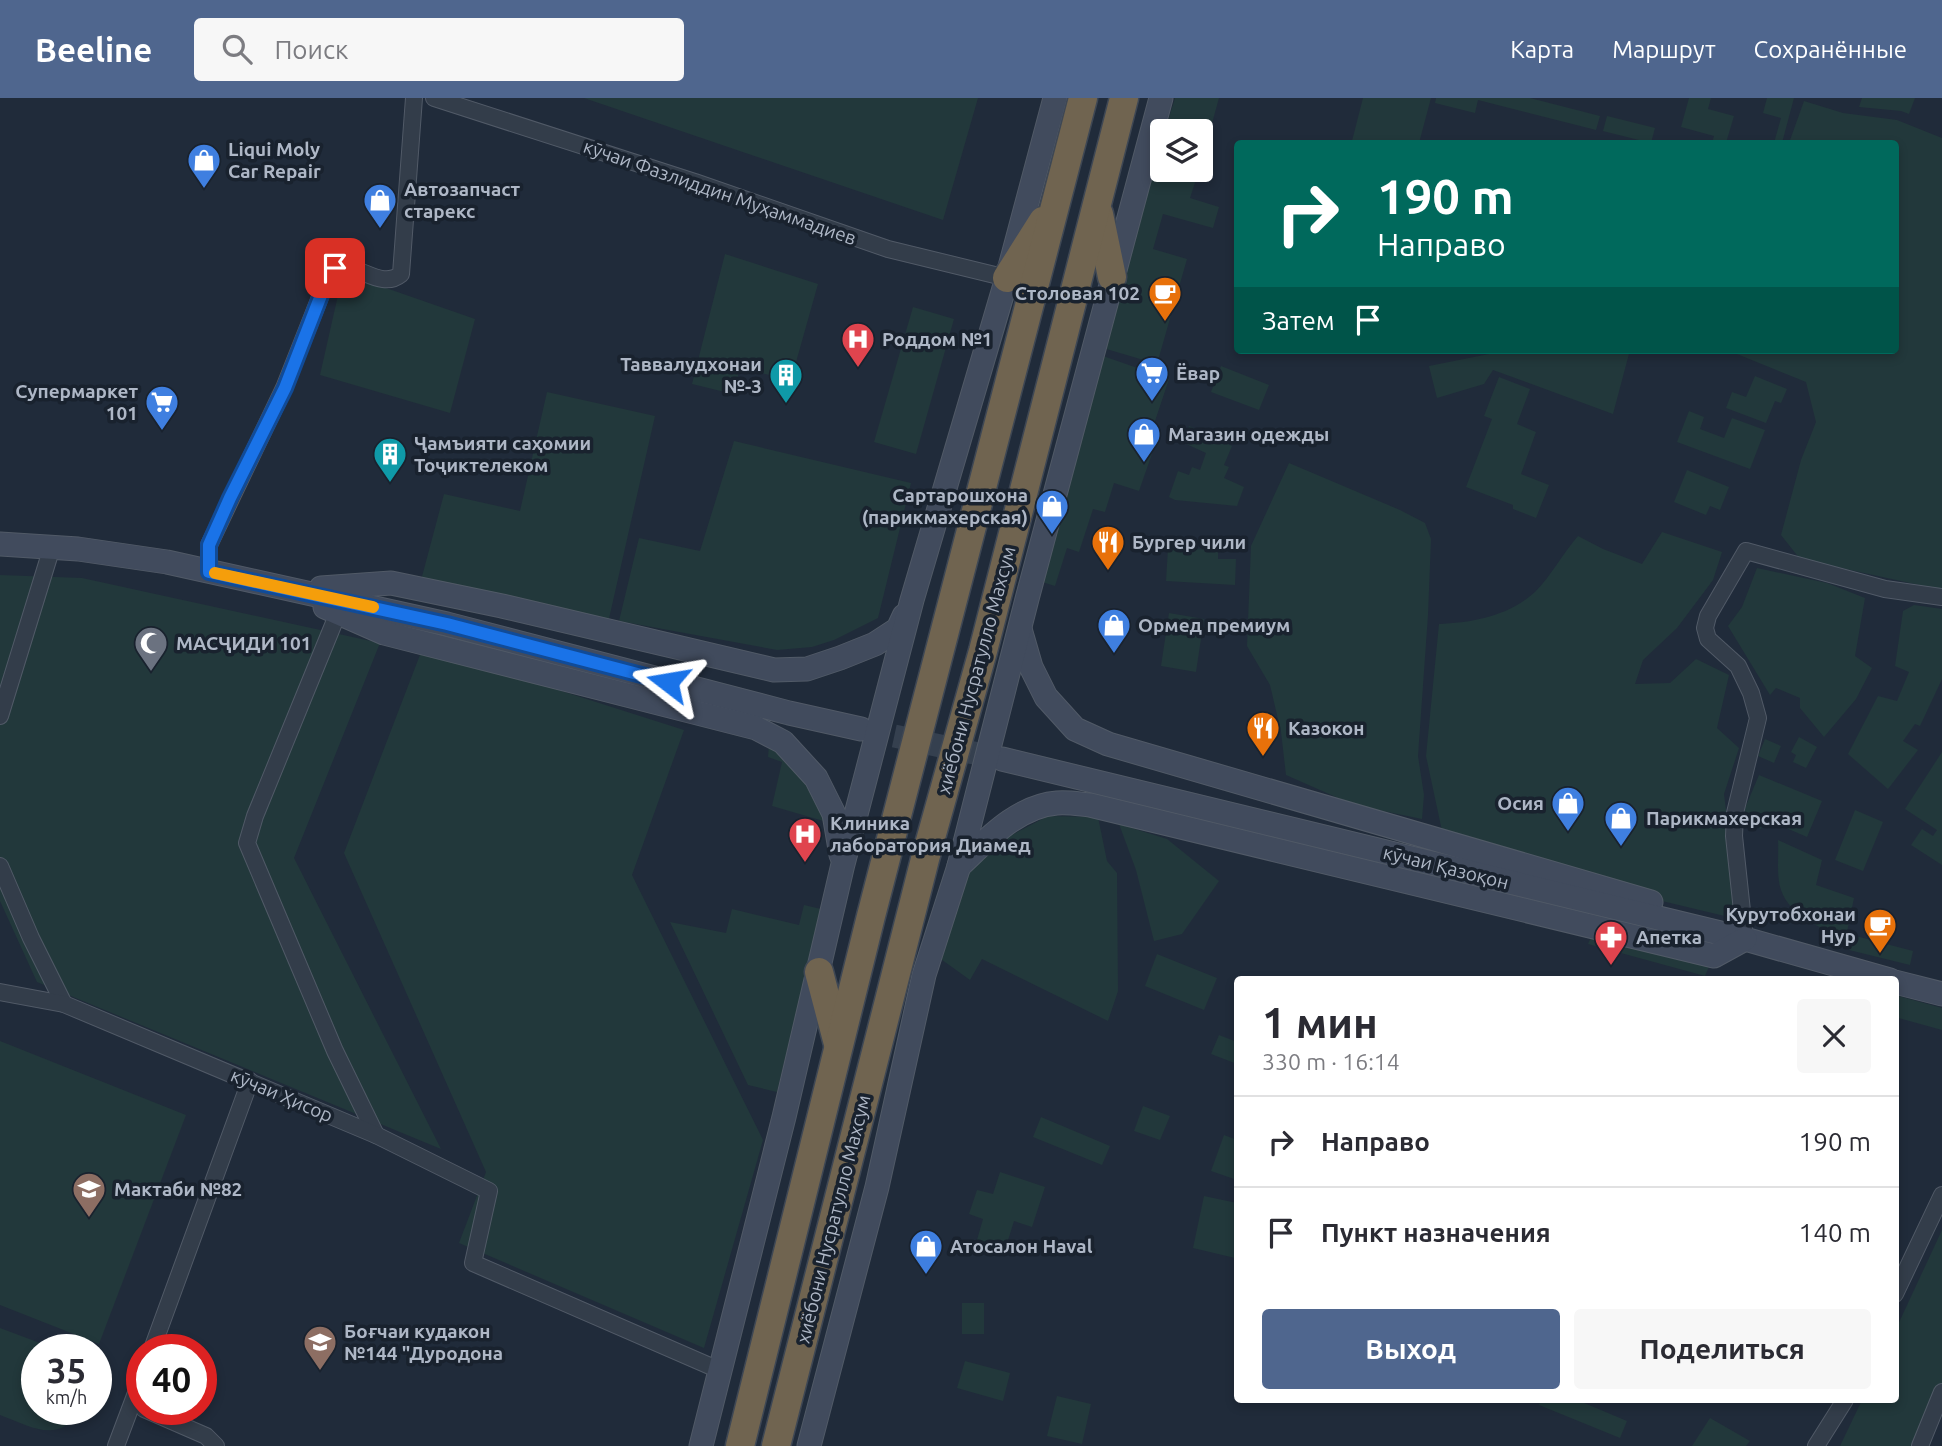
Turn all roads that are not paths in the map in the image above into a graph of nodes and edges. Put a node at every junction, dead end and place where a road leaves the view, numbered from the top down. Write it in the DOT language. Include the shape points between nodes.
graph roads {
  1 [pos="415,98"];
  2 [pos="434,98"];
  3 [pos="1055,98"];
  4 [pos="1161,98"];
  5 [pos="1082,104"];
  6 [pos="1121,109"];
  7 [pos="1056,201"];
  8 [pos="1098,208"];
  9 [pos="1112,277"];
  10 [pos="1007,278"];
  11 [pos="0,544"];
  12 [pos="52,547"];
  13 [pos="209,572"];
  14 [pos="287,590"];
  15 [pos="1942,597"];
  16 [pos="912,600"];
  17 [pos="338,612"];
  18 [pos="1019,628"];
  19 [pos="0,716"];
  20 [pos="861,729"];
  21 [pos="1002,759"];
  22 [pos="843,864"];
  23 [pos="0,866"];
  24 [pos="959,866"];
  25 [pos="1745,939"];
  26 [pos="819,972"];
  27 [pos="1876,976"];
  28 [pos="1899,983"];
  29 [pos="0,992"];
  30 [pos="1942,994"];
  31 [pos="64,1004"];
  32 [pos="838,1046"];
  33 [pos="250,1081"];
  34 [pos="376,1135"];
  35 [pos="1942,1195"];
  36 [pos="1899,1286"];
  37 [pos="157,1334"];
  38 [pos="719,1370"];
  39 [pos="1942,1392"];
  40 [pos="1843,1403"];
  41 [pos="128,1425"];
  42 [pos="181,1425"];
  43 [pos="778,1442"];
  44 [pos="116,1446"];
  45 [pos="216,1446"];
  46 [pos="701,1446"];
  47 [pos="740,1446"];
  48 [pos="809,1446"];
  49 [pos="1816,1446"];
  50 [pos="1920,1446"];
  1 -- 13 [label="street" via="401,274 385,281 343,267 330,272 285,388 209,545"];
  2 -- 10 [label="street, кӯчаи Фазлиддин Муҳаммадиев" via="888,249"];
  3 -- 10 [label="street"];
  4 -- 9 [label="street"];
  5 -- 6 [label="highway"];
  5 -- 7 [label="highway, хиёбони Нусратулло Махсум"];
  6 -- 8 [label="highway, хиёбони Нусратулло Махсум"];
  7 -- 10 [label="highway"];
  7 -- 32 [label="highway, хиёбони Нусратулло Махсум"];
  8 -- 9 [label="highway"];
  8 -- 43 [label="highway, хиёбони Нусратулло Махсум" via="925,859"];
  9 -- 18 [label="street"];
  10 -- 16 [label="street"];
  11 -- 12 [label="street"];
  12 -- 13 [label="street"];
  12 -- 19 [label="street"];
  13 -- 14 [label="street"];
  14 -- 16 [label="street" via="391,583 774,670 807,669 874,644 898,629"];
  14 -- 17 [label="street"];
  14 -- 20 [label="street" via="447,624"];
  15 -- 25 [label="street" via="1885,589 1746,551 1708,616 1708,639 1738,666 1758,718 1735,813"];
  16 -- 22 [label="street"];
  17 -- 22 [label="street" via="384,633 756,728 783,742 816,778 834,814"];
  17 -- 34 [label="street" via="247,843 335,1051"];
  18 -- 24 [label="street"];
  18 -- 25 [label="street" via="1046,697 1075,729 1097,739 1700,916"];
  21 -- 25 [label="street, кӯчаи Қазоқон"];
  22 -- 26 [label="street"];
  23 -- 31 [label="street"];
  24 -- 25 [label="street" via="1006,824 1033,809 1055,803 1090,805 1714,956"];
  24 -- 48 [label="street" via="924,975 877,1187"];
  25 -- 27 [label="street, кӯчаи Қазоқон"];
  26 -- 32 [label="highway"];
  26 -- 38 [label="street"];
  28 -- 30 [label="street"];
  29 -- 31 [label="street, кӯчаи Ҳисор"];
  31 -- 33 [label="street, кӯчаи Ҳисор"];
  32 -- 47 [label="highway, хиёбони Нусратулло Махсум"];
  33 -- 34 [label="street, кӯчаи Ҳисор"];
  33 -- 37 [label="street"];
  34 -- 38 [label="street, кӯчаи Ҳисор" via="489,1191 473,1263"];
  35 -- 36 [label="street"];
  38 -- 46 [label="street"];
  39 -- 50 [label="street"];
  40 -- 49 [label="street"];
  41 -- 44 [label="street"];
  42 -- 45 [label="street" via="206,1436"];
}
